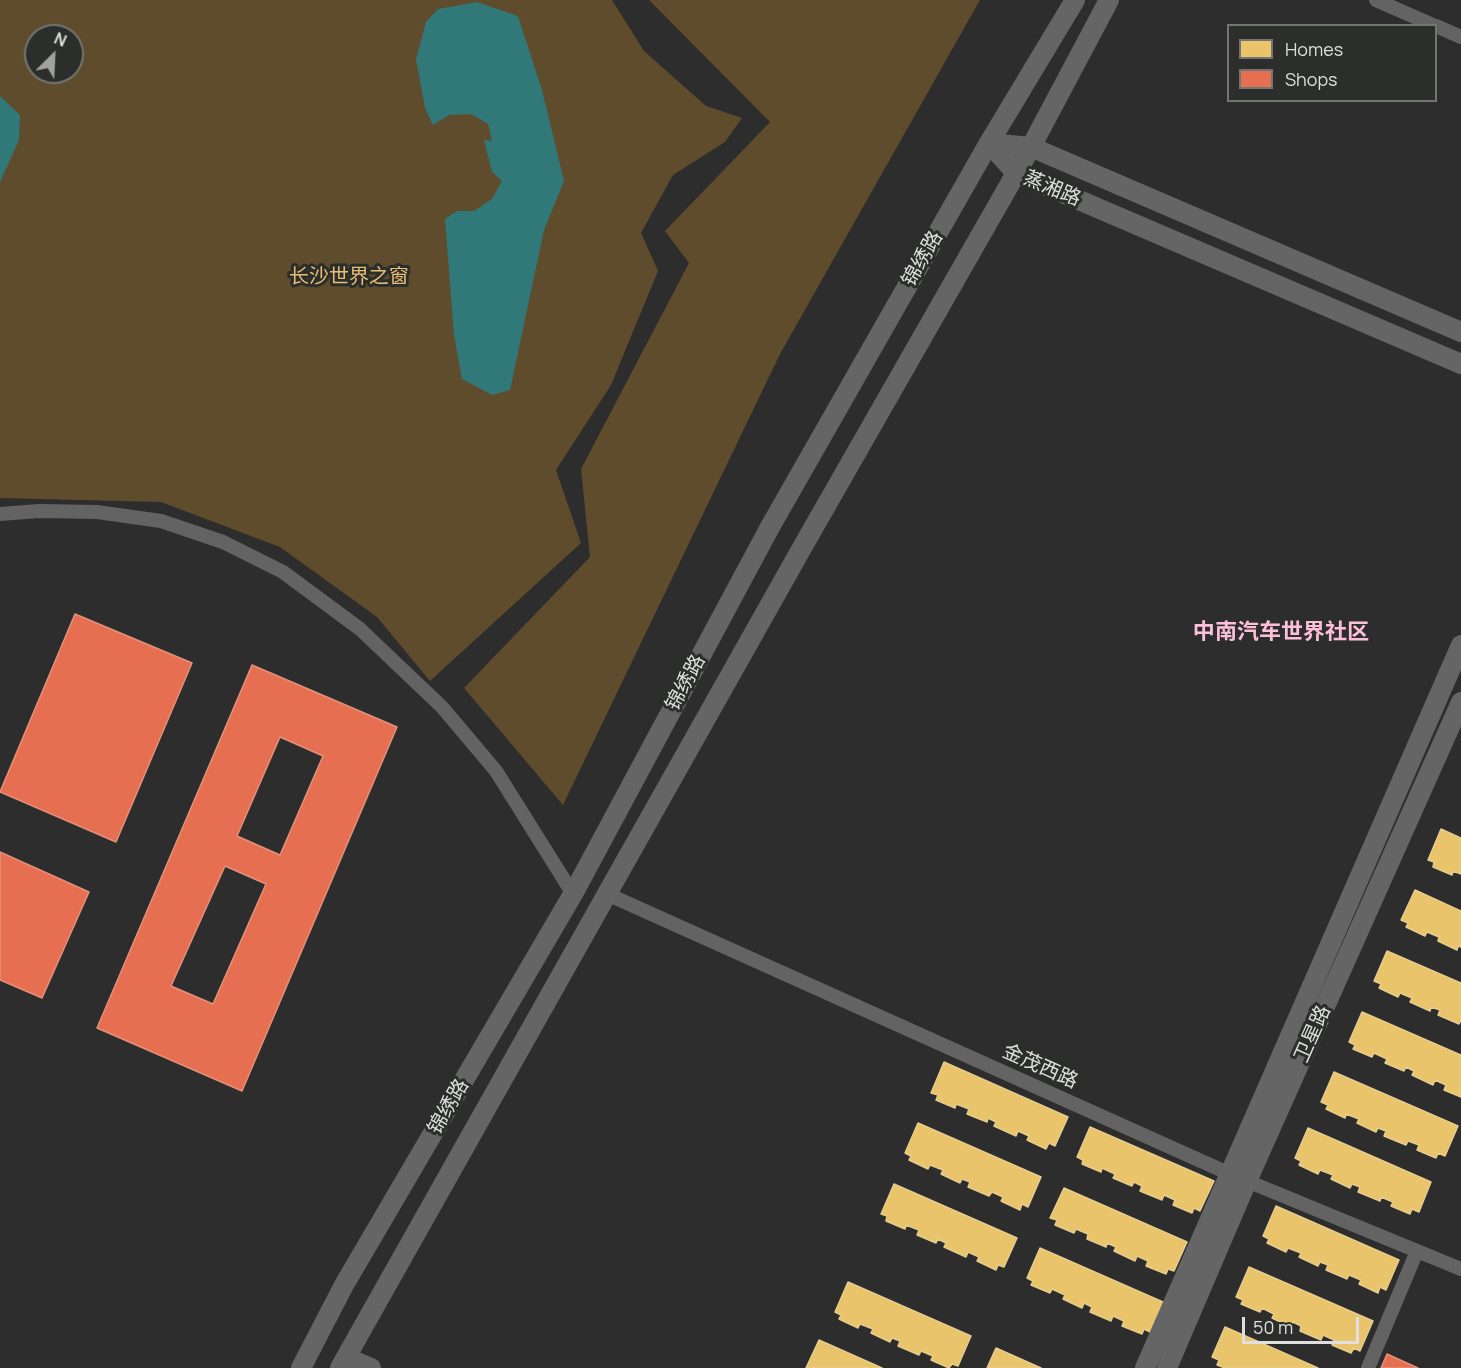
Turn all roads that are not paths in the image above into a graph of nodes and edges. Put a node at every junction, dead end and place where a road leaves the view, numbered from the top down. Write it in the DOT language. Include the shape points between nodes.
graph roads {
  1 [pos="1075,0"];
  2 [pos="1109,0"];
  3 [pos="1376,0"];
  4 [pos="1430,24"];
  5 [pos="1437,27"];
  6 [pos="1461,37"];
  7 [pos="989,143"];
  8 [pos="1031,147"];
  9 [pos="1016,173"];
  10 [pos="1461,332"];
  11 [pos="1461,364"];
  12 [pos="0,514"];
  13 [pos="1461,645"];
  14 [pos="1461,702"];
  15 [pos="573,894"];
  16 [pos="607,894"];
  17 [pos="1239,1177"];
  18 [pos="1417,1251"];
  19 [pos="1461,1269"];
  20 [pos="343,1363"];
  21 [pos="301,1368"];
  22 [pos="371,1368"];
  23 [pos="1145,1368"];
  24 [pos="1167,1368"];
  25 [pos="1368,1368"];
  1 -- 7 [label="main road, 锦绣路"];
  2 -- 8 [label="main road, 锦绣路"];
  3 -- 4 [label="street"];
  5 -- 6 [label="street"];
  7 -- 8 [label="main road, 蒸湘路"];
  7 -- 9 [label="main road, 蒸湘路"];
  7 -- 15 [label="main road, 锦绣路" via="770,527"];
  8 -- 9 [label="main road, 锦绣路"];
  8 -- 10 [label="main road, 蒸湘路"];
  9 -- 11 [label="main road, 蒸湘路"];
  9 -- 16 [label="main road, 锦绣路"];
  12 -- 15 [label="street" via="96,512 161,521 223,542 283,572 360,629 442,708 496,771"];
  13 -- 17 [label="main road"];
  14 -- 17 [label="main road, 卫星路"];
  15 -- 21 [label="main road, 锦绣路" via="344,1285"];
  16 -- 17 [label="street, 金茂西路"];
  16 -- 20 [label="main road, 锦绣路"];
  17 -- 18 [label="street, 金茂西路"];
  17 -- 23 [label="main road"];
  17 -- 24 [label="main road, 卫星路"];
  18 -- 19 [label="street, 金茂西路"];
  18 -- 25 [label="street"];
  20 -- 22 [label="main road"];
}
